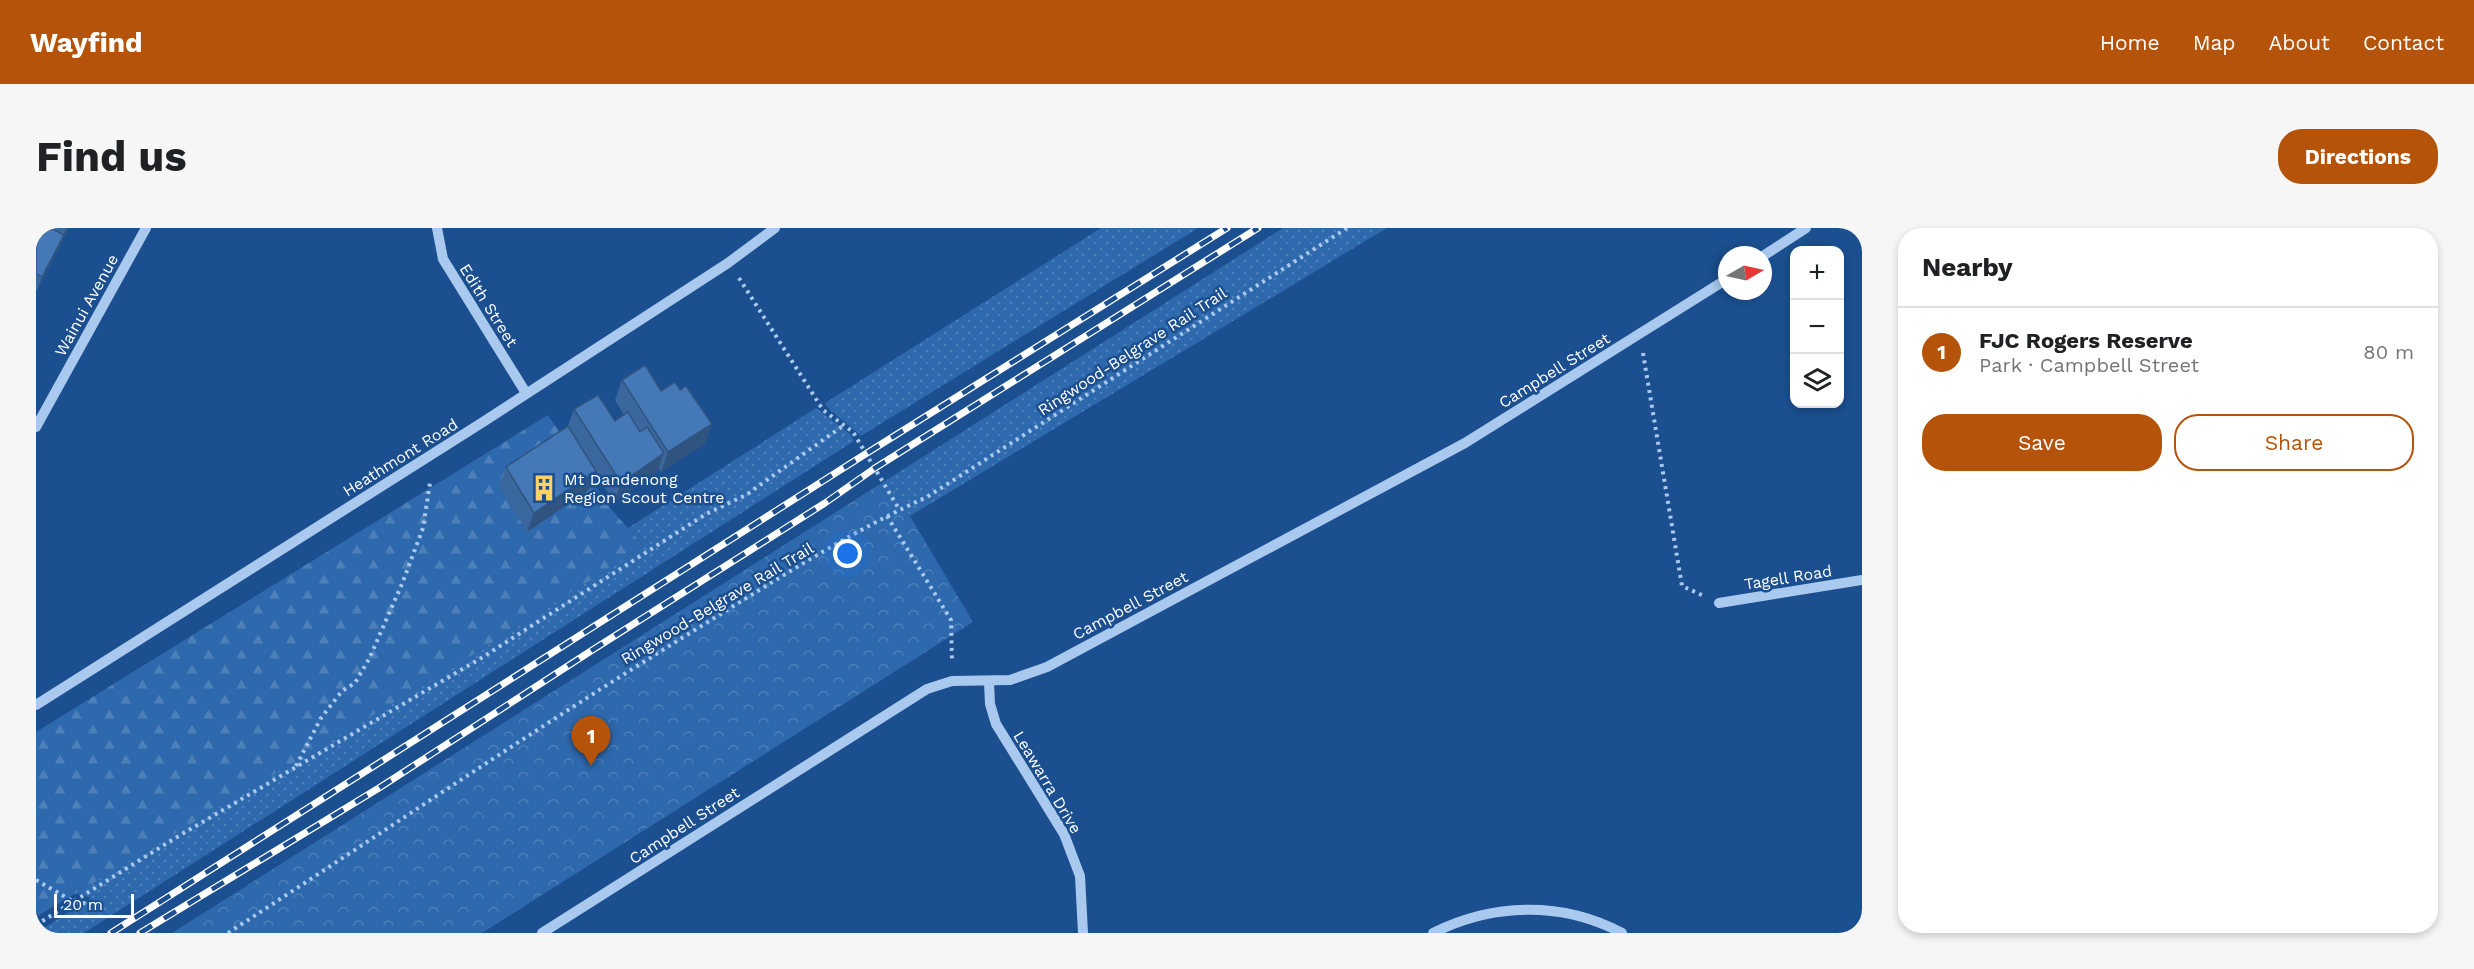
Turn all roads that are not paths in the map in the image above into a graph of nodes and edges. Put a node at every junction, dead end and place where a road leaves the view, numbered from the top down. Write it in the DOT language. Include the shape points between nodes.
graph roads {
  1 [pos="146,228"];
  2 [pos="437,228"];
  3 [pos="776,228"];
  4 [pos="1806,228"];
  5 [pos="1772,250"];
  6 [pos="1718,285"];
  7 [pos="526,393"];
  8 [pos="36,428"];
  9 [pos="1862,580"];
  10 [pos="1719,603"];
  11 [pos="989,682"];
  12 [pos="36,705"];
  13 [pos="542,933"];
  14 [pos="1083,933"];
  15 [pos="1433,933"];
  16 [pos="1622,933"];
  1 -- 8 [label="street, Wainui Avenue"];
  2 -- 7 [label="street, Edith Street" via="443,259"];
  3 -- 7 [label="street, Heathmont Road"];
  4 -- 5 [label="street"];
  6 -- 11 [label="street, Campbell Street" via="1465,443 1057,661 1010,680"];
  7 -- 12 [label="street, Heathmont Road"];
  9 -- 10 [label="street, Tagell Road"];
  11 -- 13 [label="street, Campbell Street" via="952,681 927,689"];
  11 -- 14 [label="street, Leawarra Drive" via="996,724 1064,834 1080,876"];
  15 -- 16 [label="street" via="1488,913 1520,908 1585,918"];
}
